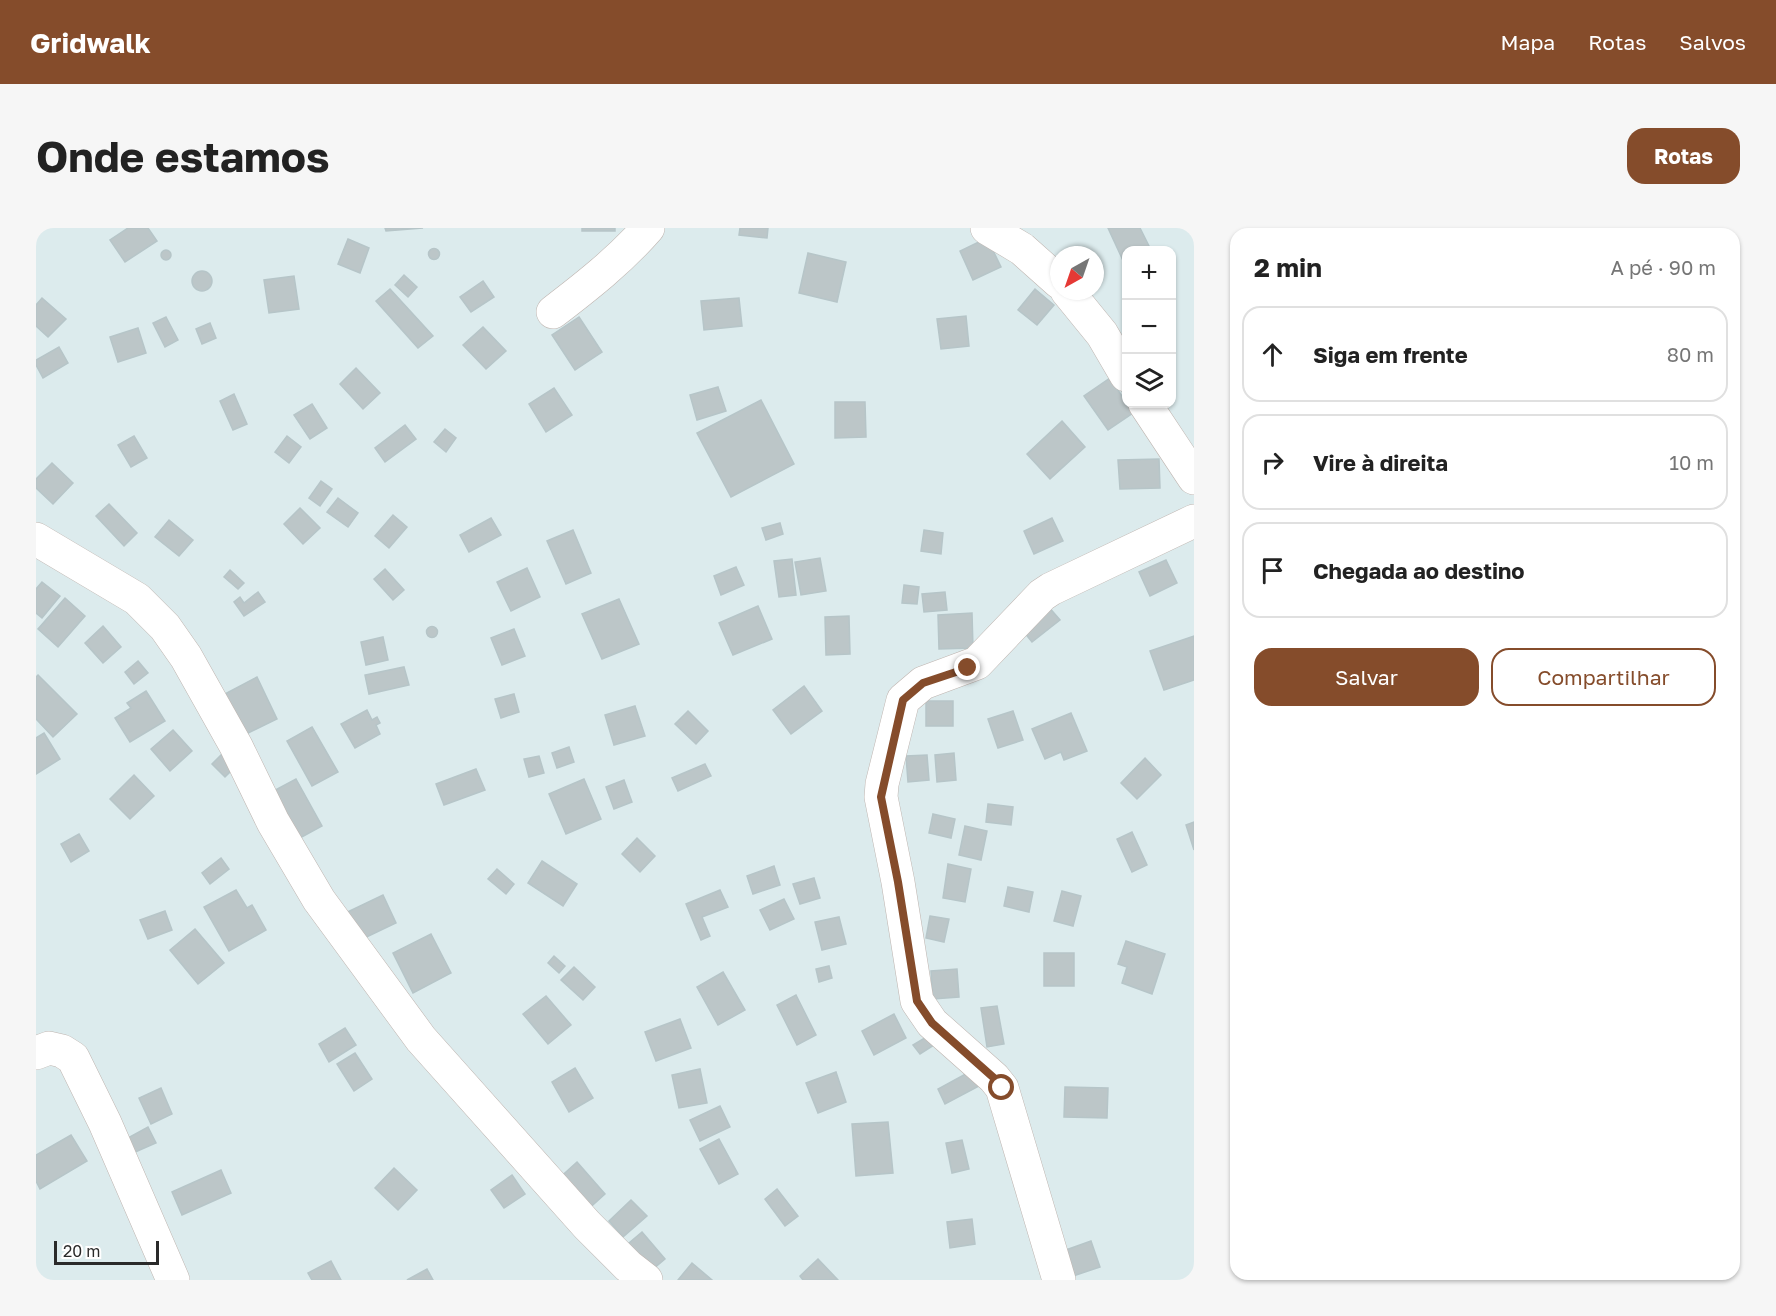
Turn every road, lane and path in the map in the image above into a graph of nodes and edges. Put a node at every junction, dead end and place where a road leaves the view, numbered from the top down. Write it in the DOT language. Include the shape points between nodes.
graph roads {
  1 [pos="648,228"];
  2 [pos="987,228"];
  3 [pos="1050,274"];
  4 [pos="1075,300"];
  5 [pos="554,312"];
  6 [pos="1122,368"];
  7 [pos="1148,408"];
  8 [pos="1194,478"];
  9 [pos="1194,521"];
  10 [pos="36,539"];
  11 [pos="36,1053"];
  12 [pos="173,1280"];
  13 [pos="646,1280"];
  14 [pos="1059,1280"];
  1 -- 5 [label="street" via="604,272"];
  2 -- 3 [label="street" via="1022,249"];
  4 -- 6 [label="street"];
  7 -- 8 [label="street"];
  9 -- 14 [label="street" via="1051,589 977,663 923,683 912,692 903,700 882,784 881,797 917,1001 932,1023 1002,1088"];
  10 -- 13 [label="street" via="137,599 165,627 186,657 273,822 326,909 422,1039 588,1225"];
  11 -- 12 [label="street" via="49,1048 73,1059"];
}
